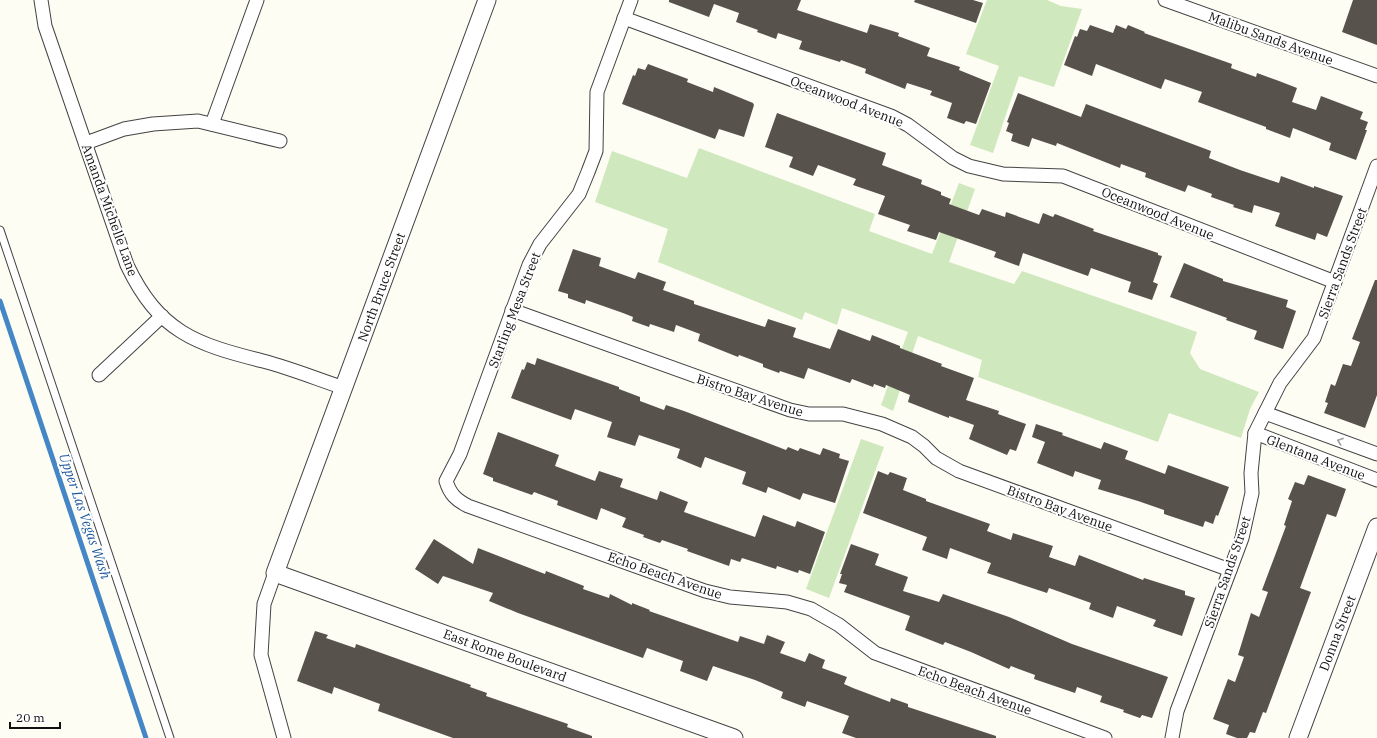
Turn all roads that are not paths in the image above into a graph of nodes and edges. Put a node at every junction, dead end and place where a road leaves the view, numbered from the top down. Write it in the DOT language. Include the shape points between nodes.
graph roads {
  1 [pos="41,0"];
  2 [pos="257,0"];
  3 [pos="487,0"];
  4 [pos="631,0"];
  5 [pos="1165,0"];
  6 [pos="624,18"];
  7 [pos="1377,76"];
  8 [pos="212,124"];
  9 [pos="280,140"];
  10 [pos="86,144"];
  11 [pos="1377,166"];
  12 [pos="0,230"];
  13 [pos="1335,282"];
  14 [pos="512,310"];
  15 [pos="162,316"];
  16 [pos="99,375"];
  17 [pos="344,388"];
  18 [pos="1265,413"];
  19 [pos="1255,433"];
  20 [pos="1377,454"];
  21 [pos="1377,480"];
  22 [pos="449,490"];
  23 [pos="1377,528"];
  24 [pos="1230,570"];
  25 [pos="275,573"];
  26 [pos="170,738"];
  27 [pos="284,738"];
  28 [pos="734,738"];
  29 [pos="1104,738"];
  30 [pos="1172,738"];
  31 [pos="1298,738"];
  1 -- 10 [label="street, Amanda Michelle Lane" via="45,26"];
  2 -- 8 [label="street"];
  3 -- 17 [label="street, North Bruce Street"];
  4 -- 6 [label="street, Starling Mesa Street"];
  5 -- 7 [label="street, Malibu Sands Avenue"];
  6 -- 13 [label="street, Oceanwood Avenue" via="891,116 969,166 1003,174 1063,176"];
  6 -- 14 [label="street, Starling Mesa Street" via="596,92 596,151 588,172 579,194 540,244"];
  8 -- 9 [label="street"];
  8 -- 10 [label="street" via="198,121 153,124 124,129"];
  10 -- 15 [label="street, Amanda Michelle Lane" via="127,265 138,287"];
  11 -- 13 [label="street, Sierra Sands Street"];
  12 -- 26 [label="lane"];
  13 -- 18 [label="street, Sierra Sands Street" via="1314,338 1280,383"];
  14 -- 22 [label="street, Starling Mesa Street" via="460,454 446,481"];
  14 -- 24 [label="street, Bistro Bay Avenue" via="790,410 809,414 843,414 896,429 912,437 936,458 959,471"];
  15 -- 16 [label="street"];
  15 -- 17 [label="street, Amanda Michelle Lane" via="172,327 191,339"];
  17 -- 25 [label="street, North Bruce Street"];
  18 -- 19 [label="street, Sierra Sands Street"];
  20 -- 18 [label="street, Glentana Avenue, one-way"];
  19 -- 21 [label="street, Glentana Avenue"];
  19 -- 24 [label="street, Sierra Sands Street" via="1252,493 1242,538"];
  22 -- 29 [label="street, Echo Beach Avenue" via="456,500 468,506 705,591 730,597 787,602 811,609 839,625 875,653"];
  23 -- 31 [label="street, Donna Street"];
  24 -- 30 [label="street, Sierra Sands Street" via="1177,711"];
  25 -- 27 [label="street" via="264,604 261,655"];
  25 -- 28 [label="street, East Rome Boulevard"];
}
